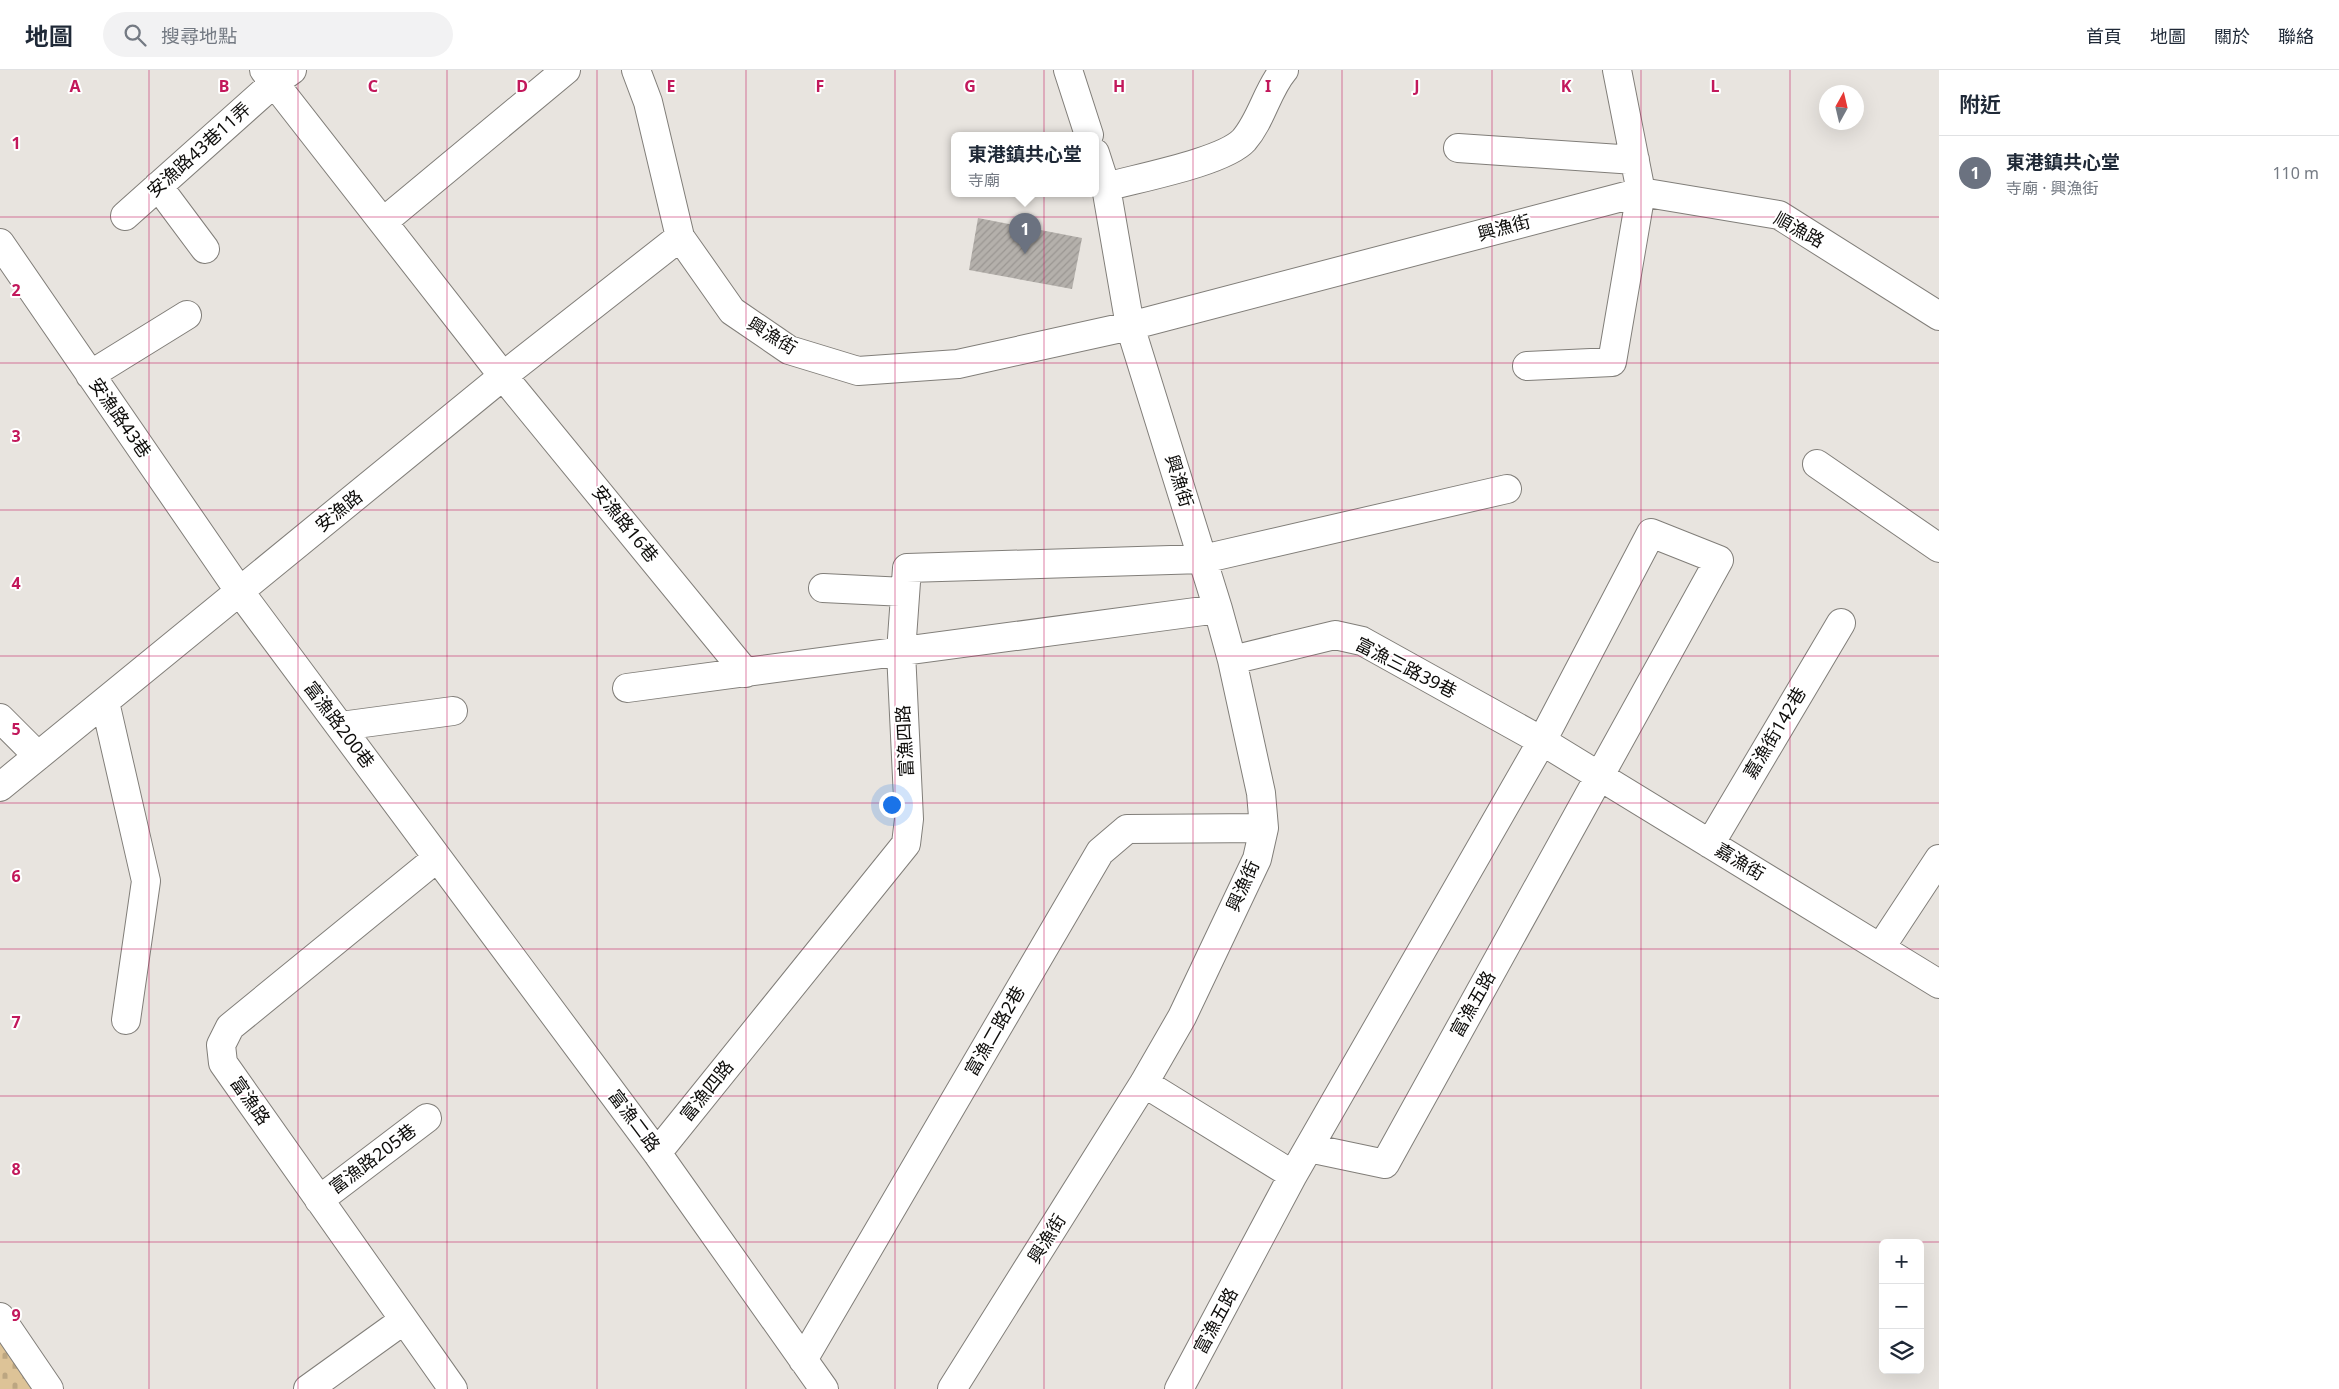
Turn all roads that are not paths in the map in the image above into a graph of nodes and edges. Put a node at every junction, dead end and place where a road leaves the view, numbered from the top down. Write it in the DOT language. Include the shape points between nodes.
graph roads {
  1 [pos="566,70"];
  2 [pos="636,70"];
  3 [pos="1068,70"];
  4 [pos="1284,70"];
  5 [pos="1617,70"];
  6 [pos="276,74"];
  7 [pos="1088,132"];
  8 [pos="1458,148"];
  9 [pos="1635,160"];
  10 [pos="1099,165"];
  11 [pos="158,186"];
  12 [pos="1106,187"];
  13 [pos="1641,192"];
  14 [pos="125,216"];
  15 [pos="382,222"];
  16 [pos="680,237"];
  17 [pos="0,243"];
  18 [pos="205,248"];
  19 [pos="187,314"];
  20 [pos="1939,316"];
  21 [pos="1130,326"];
  22 [pos="1527,366"];
  23 [pos="90,375"];
  24 [pos="503,376"];
  25 [pos="1817,464"];
  26 [pos="1507,488"];
  27 [pos="1939,548"];
  28 [pos="1203,559"];
  29 [pos="823,588"];
  30 [pos="240,592"];
  31 [pos="905,592"];
  32 [pos="1218,609"];
  33 [pos="1841,623"];
  34 [pos="901,652"];
  35 [pos="1232,660"];
  36 [pos="746,672"];
  37 [pos="627,688"];
  38 [pos="105,702"];
  39 [pos="453,711"];
  40 [pos="0,718"];
  41 [pos="341,726"];
  42 [pos="1542,740"];
  43 [pos="38,756"];
  44 [pos="1599,776"];
  45 [pos="0,787"];
  46 [pos="1264,828"];
  47 [pos="1710,844"];
  48 [pos="437,858"];
  49 [pos="1939,859"];
  50 [pos="1881,947"];
  51 [pos="1939,984"];
  52 [pos="126,1020"];
  53 [pos="1144,1083"];
  54 [pos="427,1118"];
  55 [pos="1309,1148"];
  56 [pos="658,1153"];
  57 [pos="1293,1175"];
  58 [pos="320,1200"];
  59 [pos="0,1317"];
  60 [pos="404,1320"];
  61 [pos="803,1360"];
  62 [pos="48,1389"];
  63 [pos="308,1389"];
  64 [pos="453,1389"];
  65 [pos="824,1389"];
  66 [pos="952,1389"];
  67 [pos="1180,1389"];
  1 -- 15 [label="street"];
  2 -- 16 [label="street, 興漁街" via="648,102"];
  3 -- 7 [label="street"];
  4 -- 12 [label="street" via="1243,140 1216,157"];
  5 -- 9 [label="street"];
  6 -- 11 [label="street, 安漁路43巷11弄"];
  6 -- 15 [label="street"];
  8 -- 9 [label="street"];
  9 -- 13 [label="street"];
  10 -- 12 [label="street, 興漁街"];
  11 -- 14 [label="street, 安漁路43巷11弄"];
  11 -- 18 [label="street"];
  12 -- 21 [label="street, 興漁街"];
  13 -- 20 [label="street, 順漁路" via="1779,215"];
  13 -- 21 [label="street, 興漁街"];
  13 -- 22 [label="street" via="1612,362"];
  15 -- 24 [label="street"];
  16 -- 21 [label="street, 興漁街" via="732,311 789,350 858,371 958,364"];
  16 -- 24 [label="street, 安漁路"];
  17 -- 23 [label="street, 安漁路43巷"];
  19 -- 23 [label="street"];
  21 -- 28 [label="street, 興漁街"];
  23 -- 30 [label="street, 安漁路43巷"];
  24 -- 30 [label="street, 安漁路"];
  24 -- 36 [label="street, 安漁路16巷"];
  25 -- 27 [label="street"];
  26 -- 28 [label="street"];
  28 -- 31 [label="street, 富漁四路" via="907,568"];
  28 -- 32 [label="street, 興漁街"];
  29 -- 31 [label="street"];
  30 -- 38 [label="street, 安漁路"];
  30 -- 41 [label="street, 富漁路200巷"];
  31 -- 34 [label="street, 富漁四路"];
  32 -- 34 [label="street"];
  32 -- 35 [label="street, 興漁街"];
  33 -- 47 [label="street, 嘉漁街142巷"];
  34 -- 36 [label="street"];
  34 -- 56 [label="street, 富漁四路" via="909,819 906,844"];
  35 -- 42 [label="street, 富漁三路39巷" via="1335,636 1362,641"];
  35 -- 46 [label="street, 興漁街" via="1261,793"];
  36 -- 37 [label="street"];
  38 -- 43 [label="street, 安漁路"];
  38 -- 52 [label="street" via="146,881"];
  39 -- 41 [label="street"];
  40 -- 43 [label="street"];
  41 -- 48 [label="street, 富漁路200巷"];
  42 -- 44 [label="street, 嘉漁街"];
  42 -- 44 [label="street, 富漁五路" via="1651,533 1719,560"];
  42 -- 55 [label="street, 富漁五路"];
  43 -- 45 [label="street, 安漁路"];
  44 -- 47 [label="street, 嘉漁街"];
  44 -- 55 [label="street, 富漁五路" via="1385,1164"];
  46 -- 53 [label="street, 興漁街" via="1257,860 1182,1017"];
  46 -- 61 [label="street, 富漁二路2巷" via="1127,829 1100,852"];
  47 -- 50 [label="street, 嘉漁街"];
  48 -- 56 [label="street, 富漁二路"];
  48 -- 58 [label="street, 富漁路" via="230,1027 221,1045 223,1063"];
  49 -- 50 [label="street"];
  50 -- 51 [label="street, 嘉漁街"];
  53 -- 57 [label="street"];
  53 -- 66 [label="street, 興漁街"];
  54 -- 58 [label="street, 富漁路205巷"];
  55 -- 57 [label="street, 富漁五路"];
  56 -- 61 [label="street, 富漁二路"];
  57 -- 67 [label="street, 富漁五路"];
  58 -- 60 [label="street, 富漁路"];
  59 -- 62 [label="street"];
  60 -- 63 [label="street"];
  60 -- 64 [label="street, 富漁路"];
  61 -- 65 [label="street, 富漁二路"];
}
